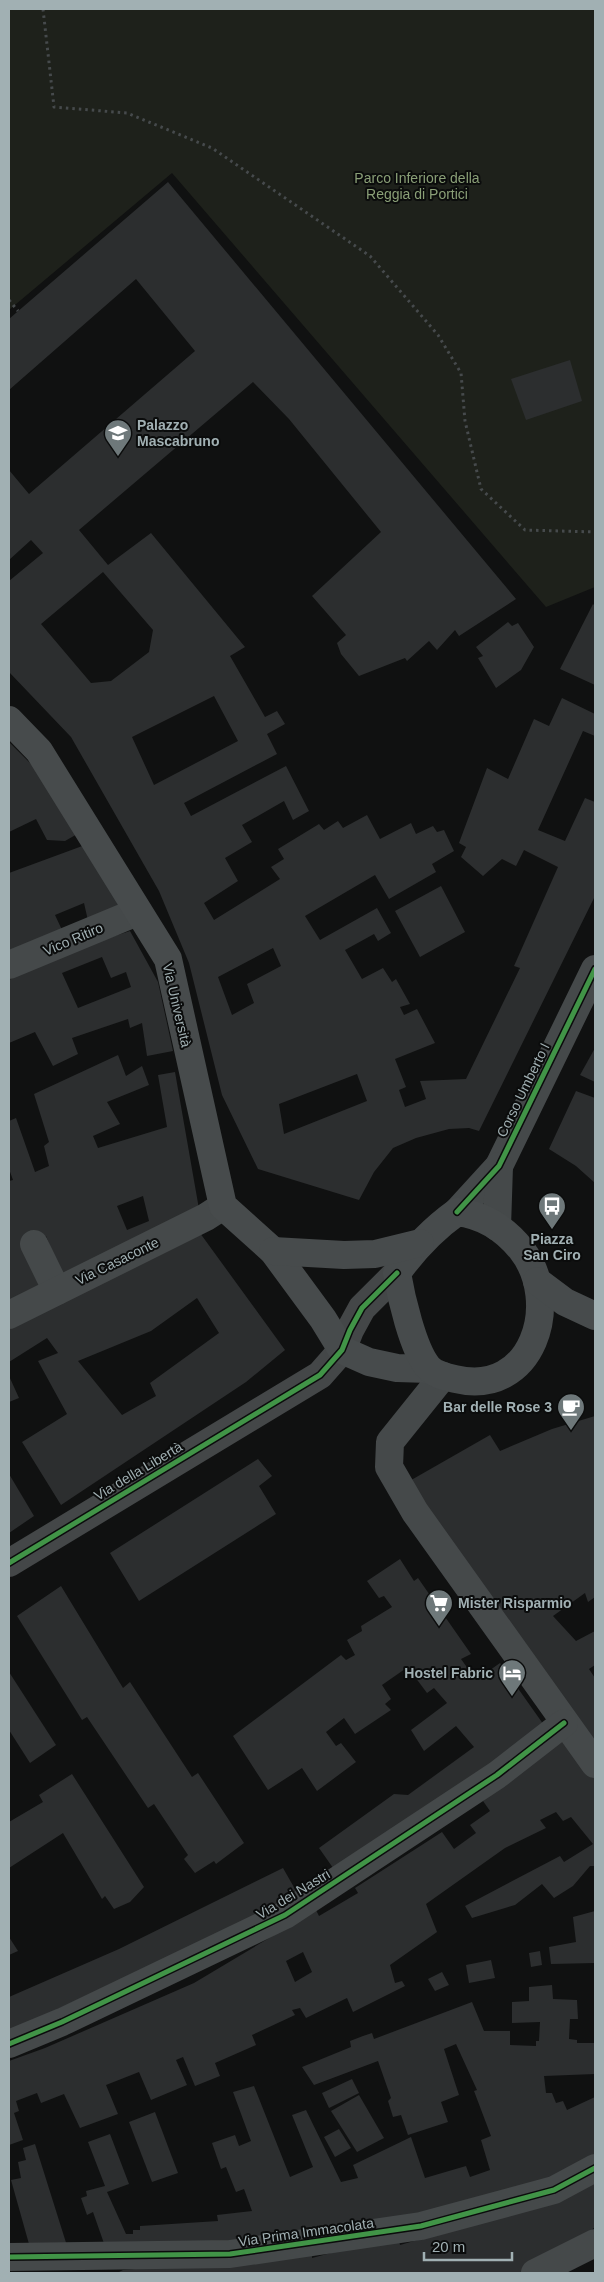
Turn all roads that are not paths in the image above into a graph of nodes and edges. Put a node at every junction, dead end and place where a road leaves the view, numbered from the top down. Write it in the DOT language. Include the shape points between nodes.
graph roads {
  1 [pos="9,720"];
  2 [pos="137,912"];
  3 [pos="9,965"];
  4 [pos="595,969"];
  5 [pos="499,1166"];
  6 [pos="223,1206"];
  7 [pos="457,1212"];
  8 [pos="496,1227"];
  9 [pos="420,1243"];
  10 [pos="34,1244"];
  11 [pos="273,1251"];
  12 [pos="397,1273"];
  13 [pos="537,1281"];
  14 [pos="57,1290"];
  15 [pos="9,1315"];
  16 [pos="595,1316"];
  17 [pos="595,1321"];
  18 [pos="535,1337"];
  19 [pos="342,1350"];
  20 [pos="436,1372"];
  21 [pos="9,1564"];
  22 [pos="564,1723"];
  23 [pos="595,1764"];
  24 [pos="9,2044"];
  25 [pos="595,2168"];
  26 [pos="595,2243"];
  27 [pos="9,2257"];
  28 [pos="535,2273"];
  1 -- 2 [label="main road, Via Università" via="39,750"];
  2 -- 3 [label="street, Vico Ritiro"];
  2 -- 6 [label="main road, Via Università" via="168,959"];
  4 -- 5 [label="street, Corso Umberto I"];
  5 -- 7 [label="street, Corso Umberto I"];
  5 -- 8 [label="street, Corso Umberto I"];
  6 -- 11 [label="main road"];
  6 -- 14 [label="street, Via Casaconte"];
  7 -- 8 [label="main road" via="475,1214"];
  7 -- 9 [label="main road"];
  8 -- 13 [label="main road" via="508,1233 529,1259"];
  9 -- 11 [label="main road" via="375,1254"];
  9 -- 12 [label="main road"];
  10 -- 14 [label="street"];
  11 -- 19 [label="main road"];
  12 -- 19 [label="street, Via della Libertà" via="362,1308"];
  12 -- 20 [label="main road" via="416,1343"];
  13 -- 16 [label="main road" via="565,1302"];
  13 -- 18 [label="main road" via="541,1297"];
  14 -- 15 [label="street, Via Casaconte"];
  17 -- 18 [label="main road" via="565,1322"];
  18 -- 20 [label="main road" via="528,1355 512,1370 496,1378 466,1382"];
  19 -- 20 [label="main road" via="369,1362"];
  19 -- 21 [label="street, Via della Libertà" via="320,1375"];
  20 -- 22 [label="street" via="390,1442 390,1466 415,1512"];
  22 -- 23 [label="street"];
  22 -- 24 [label="street, Via dei Nastri" via="497,1775 286,1915"];
  25 -- 27 [label="street, Via Prima Immacolata" via="554,2190 421,2226 230,2254"];
  26 -- 28 [label="street"];
}
